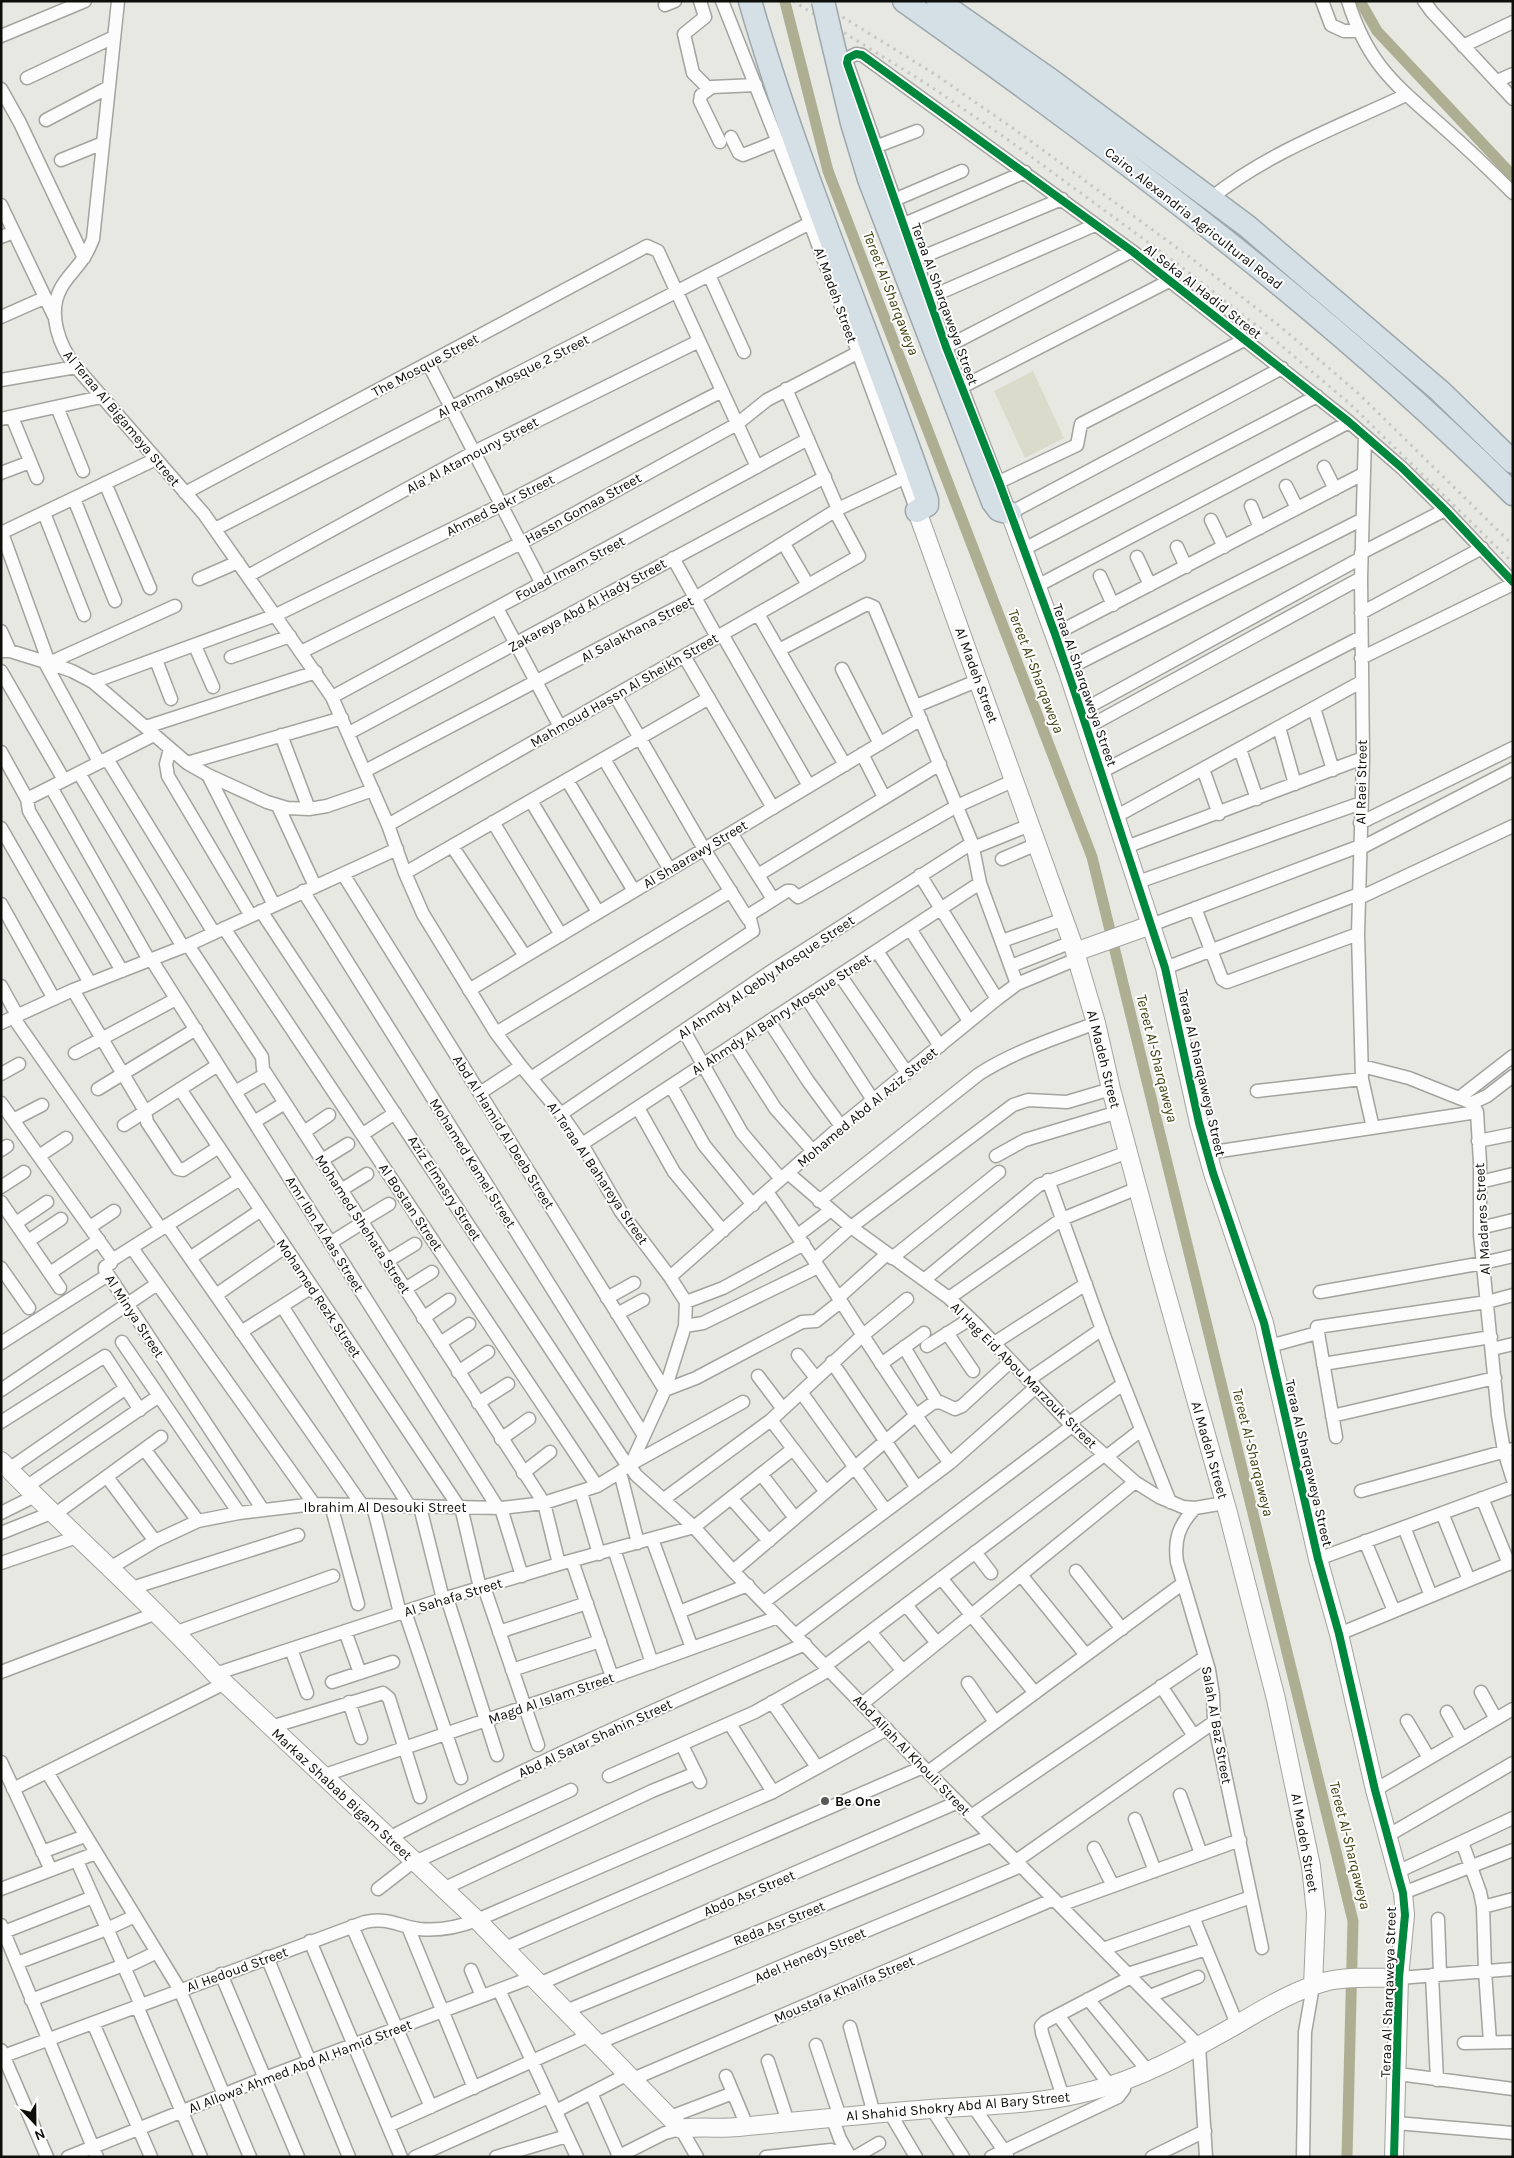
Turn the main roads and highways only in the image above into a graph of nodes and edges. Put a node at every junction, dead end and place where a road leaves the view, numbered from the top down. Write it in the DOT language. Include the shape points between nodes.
graph roads {
  1 [pos="750,1"];
  2 [pos="823,1"];
  3 [pos="904,1"];
  4 [pos="938,1"];
  5 [pos="1513,462"];
  6 [pos="1513,494"];
  7 [pos="917,511"];
  8 [pos="1010,513"];
  9 [pos="1146,927"];
  10 [pos="1075,951"];
  11 [pos="5,1465"];
  12 [pos="1391,1978"];
  13 [pos="1313,1986"];
  14 [pos="676,2123"];
  15 [pos="1394,2157"];
  1 -- 7 [label="highway" via="806,171 927,500 927,505"];
  2 -- 8 [label="highway, bridge" via="852,123 876,201 993,502 999,510"];
  3 -- 6 [label="highway, Cairo, Alexandria Agricultural Road" via="1041,98 1231,244 1427,412"];
  4 -- 5 [label="highway, Cairo, Alexandria Agricultural Road" via="1045,75 1247,226 1440,391"];
  7 -- 10 [label="main road, Al Madeh Street"];
  8 -- 9 [label="main road, Teraa Al Sharqaweya Street" via="1056,634 1138,882"];
  9 -- 10 [label="main road"];
  9 -- 12 [label="main road, Teraa Al Sharqaweya Street" via="1165,968 1207,1154 1270,1346 1318,1559 1403,1893 1405,1915"];
  10 -- 13 [label="main road, Al Madeh Street" via="1276,1699 1311,1866 1316,1912"];
  11 -- 14 [label="main road, Markaz Shabab Bigam Street" via="220,1678 477,1920"];
  12 -- 13 [label="main road, Al Shahid Shokry Abd Al Bary Street" via="1336,1979"];
  12 -- 15 [label="main road, Teraa Al Sharqaweya Street" via="1398,2074"];
  13 -- 14 [label="main road, Al Shahid Shokry Abd Al Bary Street" via="1148,2071 1117,2084 1063,2097 747,2126"];
}
